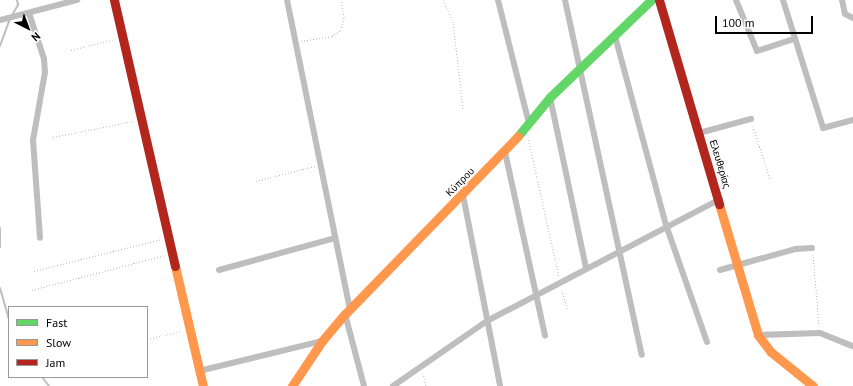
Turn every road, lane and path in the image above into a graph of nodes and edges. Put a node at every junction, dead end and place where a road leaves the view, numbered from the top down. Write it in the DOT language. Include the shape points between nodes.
graph roads {
  1 [pos="77,0"];
  2 [pos="114,0"];
  3 [pos="287,0"];
  4 [pos="341,0"];
  5 [pos="443,0"];
  6 [pos="498,0"];
  7 [pos="565,0"];
  8 [pos="651,0"];
  9 [pos="659,0"];
  10 [pos="736,0"];
  11 [pos="783,0"];
  12 [pos="842,0"];
  13 [pos="26,13"];
  14 [pos="853,18"];
  15 [pos="2,20"];
  16 [pos="615,36"];
  17 [pos="123,37"];
  18 [pos="295,39"];
  19 [pos="794,39"];
  20 [pos="71,50"];
  21 [pos="579,70"];
  22 [pos="550,98"];
  23 [pos="463,109"];
  24 [pos="141,119"];
  25 [pos="751,119"];
  26 [pos="853,120"];
  27 [pos="527,125"];
  28 [pos="699,133"];
  29 [pos="53,137"];
  30 [pos="505,152"];
  31 [pos="319,165"];
  32 [pos="770,179"];
  33 [pos="256,180"];
  34 [pos="463,195"];
  35 [pos="720,199"];
  36 [pos="666,226"];
  37 [pos="168,237"];
  38 [pos="40,238"];
  39 [pos="335,238"];
  40 [pos="812,248"];
  41 [pos="618,253"];
  42 [pos="172,254"];
  43 [pos="740,265"];
  44 [pos="586,268"];
  45 [pos="219,270"];
  46 [pos="720,270"];
  47 [pos="34,271"];
  48 [pos="560,283"];
  49 [pos="32,290"];
  50 [pos="536,294"];
  51 [pos="567,308"];
  52 [pos="348,311"];
  53 [pos="488,321"];
  54 [pos="190,329"];
  55 [pos="820,333"];
  56 [pos="758,335"];
  57 [pos="545,336"];
  58 [pos="148,339"];
  59 [pos="322,341"];
  60 [pos="708,342"];
  61 [pos="853,346"];
  62 [pos="642,355"];
  63 [pos="422,368"];
  64 [pos="200,371"];
  65 [pos="203,386"];
  66 [pos="292,386"];
  67 [pos="364,386"];
  68 [pos="393,386"];
  69 [pos="426,386"];
  70 [pos="500,386"];
  71 [pos="813,386"];
  1 -- 13 [label="street"];
  2 -- 17 [label="street"];
  3 -- 18 [label="street"];
  4 -- 18 [label="path" via="344,18 341,30 332,36 311,41"];
  5 -- 23 [label="path" via="453,21"];
  6 -- 27 [label="street"];
  7 -- 21 [label="street"];
  8 -- 16 [label="street, Κύπρου"];
  9 -- 28 [label="street, Ελευθερίας"];
  10 -- 19 [label="street" via="757,52"];
  11 -- 19 [label="street"];
  12 -- 14 [label="street" via="845,14"];
  13 -- 15 [label="street"];
  13 -- 38 [label="street" via="44,59 45,72 33,140"];
  16 -- 21 [label="street, Κύπρου"];
  16 -- 36 [label="street"];
  17 -- 20 [label="path"];
  17 -- 24 [label="street"];
  18 -- 31 [label="street"];
  19 -- 26 [label="street" via="823,128"];
  21 -- 22 [label="street, Κύπρου"];
  21 -- 41 [label="street"];
  22 -- 27 [label="street, Κύπρου"];
  22 -- 44 [label="street"];
  24 -- 29 [label="path"];
  24 -- 37 [label="street"];
  25 -- 28 [label="street"];
  25 -- 32 [label="path"];
  27 -- 30 [label="street, Κύπρου"];
  27 -- 48 [label="path"];
  28 -- 35 [label="street, Ελευθερίας"];
  30 -- 34 [label="street, Κύπρου"];
  30 -- 50 [label="street"];
  31 -- 33 [label="path"];
  31 -- 39 [label="street"];
  34 -- 52 [label="street, Κύπρου"];
  34 -- 53 [label="street"];
  35 -- 36 [label="street"];
  35 -- 43 [label="street, Ελευθερίας"];
  36 -- 41 [label="street"];
  36 -- 60 [label="street"];
  37 -- 42 [label="street"];
  37 -- 47 [label="path"];
  39 -- 45 [label="street"];
  39 -- 52 [label="street"];
  40 -- 43 [label="street" via="796,249"];
  40 -- 55 [label="path"];
  41 -- 44 [label="street"];
  41 -- 62 [label="street"];
  42 -- 49 [label="path"];
  42 -- 54 [label="street"];
  43 -- 46 [label="street"];
  43 -- 56 [label="street, Ελευθερίας"];
  44 -- 48 [label="street"];
  48 -- 50 [label="street"];
  48 -- 51 [label="path"];
  50 -- 53 [label="street"];
  50 -- 57 [label="street"];
  52 -- 59 [label="street, Κύπρου"];
  52 -- 67 [label="street"];
  53 -- 63 [label="street"];
  53 -- 70 [label="street"];
  54 -- 58 [label="path"];
  54 -- 64 [label="street"];
  55 -- 56 [label="street"];
  55 -- 61 [label="street"];
  56 -- 71 [label="street, Ελευθερίας" via="771,352"];
  59 -- 64 [label="street"];
  59 -- 66 [label="street, Κύπρου"];
  63 -- 68 [label="street"];
  63 -- 69 [label="path"];
  64 -- 65 [label="street"];
}
